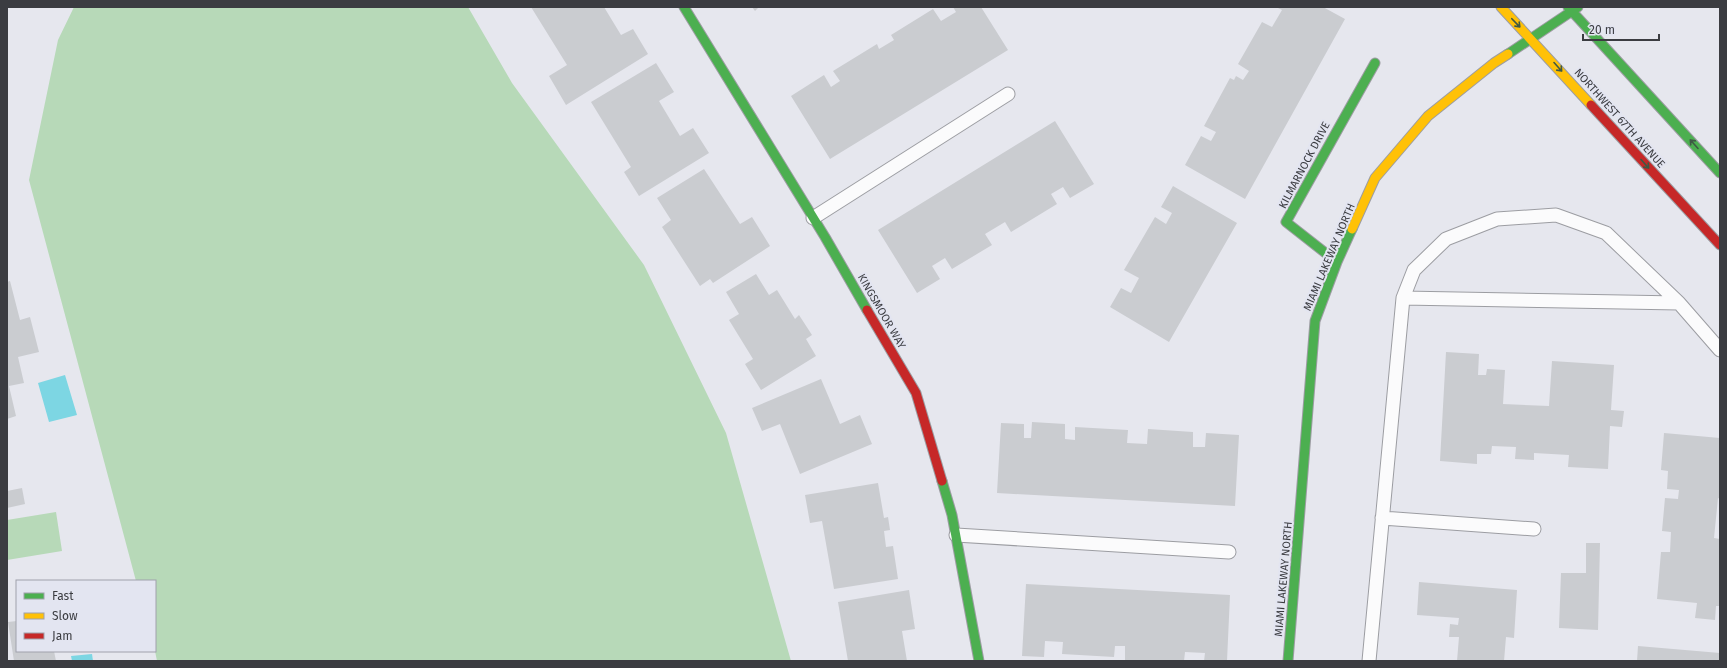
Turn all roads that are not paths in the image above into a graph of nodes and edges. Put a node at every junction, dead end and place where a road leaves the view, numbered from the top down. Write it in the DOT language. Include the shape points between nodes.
graph roads {
  1 [pos="684,7"];
  2 [pos="1501,7"];
  3 [pos="1573,8"];
  4 [pos="1532,39"];
  5 [pos="1375,63"];
  6 [pos="1008,94"];
  7 [pos="1720,173"];
  8 [pos="813,218"];
  9 [pos="1720,245"];
  10 [pos="1338,262"];
  11 [pos="1403,298"];
  12 [pos="1679,303"];
  13 [pos="1720,350"];
  14 [pos="1382,518"];
  15 [pos="1534,529"];
  16 [pos="956,535"];
  17 [pos="1229,552"];
  18 [pos="979,661"];
  19 [pos="1288,661"];
  20 [pos="1369,661"];
  1 -- 8 [label="street, KINGSMOOR WAY"];
  2 -- 4 [label="street, NORTHWEST 67TH AVENUE, one-way"];
  3 -- 4 [label="street, MIAMI LAKEWAY NORTH"];
  7 -- 3 [label="street, one-way"];
  4 -- 9 [label="street, NORTHWEST 67TH AVENUE, one-way"];
  4 -- 10 [label="street, MIAMI LAKEWAY NORTH" via="1494,63 1428,116 1375,178"];
  5 -- 10 [label="street, KILMARNOCK DRIVE" via="1286,222"];
  6 -- 8 [label="lane"];
  8 -- 16 [label="street, KINGSMOOR WAY" via="916,393"];
  10 -- 19 [label="street, MIAMI LAKEWAY NORTH" via="1315,321"];
  11 -- 12 [label="lane"];
  11 -- 12 [label="lane" via="1414,270 1446,239 1497,219 1556,215 1606,233"];
  11 -- 14 [label="lane"];
  12 -- 13 [label="lane"];
  14 -- 15 [label="lane"];
  14 -- 20 [label="lane"];
  16 -- 17 [label="lane"];
  16 -- 18 [label="street, KINGSMOOR WAY"];
}
